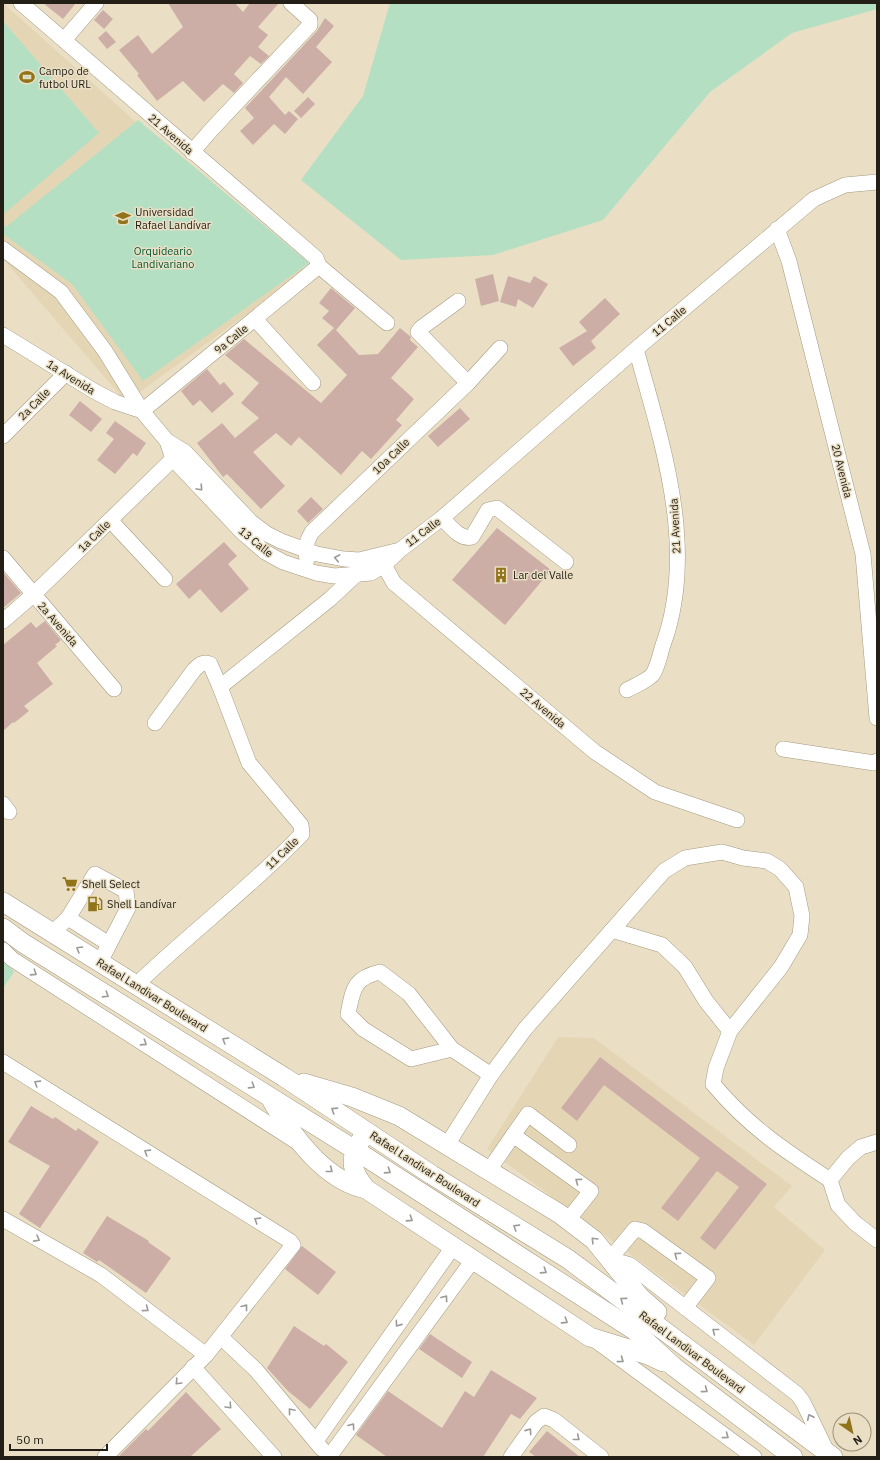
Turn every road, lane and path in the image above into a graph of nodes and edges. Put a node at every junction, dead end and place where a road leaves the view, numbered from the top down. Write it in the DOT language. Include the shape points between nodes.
graph roads {
  1 [pos="21,3"];
  2 [pos="96,3"];
  3 [pos="291,3"];
  4 [pos="64,40"];
  5 [pos="192,152"];
  6 [pos="877,182"];
  7 [pos="777,229"];
  8 [pos="3,249"];
  9 [pos="319,266"];
  10 [pos="458,301"];
  11 [pos="255,319"];
  12 [pos="387,323"];
  13 [pos="3,335"];
  14 [pos="500,348"];
  15 [pos="636,349"];
  16 [pos="66,373"];
  17 [pos="313,383"];
  18 [pos="468,383"];
  19 [pos="142,411"];
  20 [pos="3,436"];
  21 [pos="178,455"];
  22 [pos="442,518"];
  23 [pos="110,520"];
  24 [pos="400,550"];
  25 [pos="305,551"];
  26 [pos="3,558"];
  27 [pos="380,561"];
  28 [pos="566,562"];
  29 [pos="316,573"];
  30 [pos="358,574"];
  31 [pos="165,579"];
  32 [pos="33,595"];
  33 [pos="3,621"];
  34 [pos="220,687"];
  35 [pos="114,689"];
  36 [pos="627,690"];
  37 [pos="877,718"];
  38 [pos="155,723"];
  39 [pos="783,748"];
  40 [pos="877,761"];
  41 [pos="737,820"];
  42 [pos="3,902"];
  43 [pos="68,918"];
  44 [pos="3,928"];
  45 [pos="612,930"];
  46 [pos="52,933"];
  47 [pos="109,944"];
  48 [pos="3,950"];
  49 [pos="100,962"];
  50 [pos="136,985"];
  51 [pos="730,1031"];
  52 [pos="452,1049"];
  53 [pos="3,1062"];
  54 [pos="491,1075"];
  55 [pos="284,1077"];
  56 [pos="270,1098"];
  57 [pos="399,1116"];
  58 [pos="367,1132"];
  59 [pos="513,1135"];
  60 [pos="877,1142"];
  61 [pos="301,1144"];
  62 [pos="447,1145"];
  63 [pos="569,1145"];
  64 [pos="355,1150"];
  65 [pos="489,1170"];
  66 [pos="830,1180"];
  67 [pos="366,1189"];
  68 [pos="3,1220"];
  69 [pos="568,1220"];
  70 [pos="877,1240"];
  71 [pos="453,1247"];
  72 [pos="610,1259"];
  73 [pos="473,1260"];
  74 [pos="414,1301"];
  75 [pos="685,1308"];
  76 [pos="434,1314"];
  77 [pos="221,1337"];
  78 [pos="590,1337"];
  79 [pos="206,1355"];
  80 [pos="376,1357"];
  81 [pos="674,1367"];
  82 [pos="193,1368"];
  83 [pos="394,1368"];
  84 [pos="766,1408"];
  85 [pos="316,1441"];
  86 [pos="830,1455"];
  87 [pos="105,1457"];
  88 [pos="274,1457"];
  89 [pos="328,1457"];
  90 [pos="511,1457"];
  91 [pos="601,1457"];
  92 [pos="754,1457"];
  93 [pos="793,1457"];
  1 -- 4 [label="street, 21 Avenida"];
  2 -- 4 [label="street"];
  3 -- 5 [label="street" via="310,20 310,25"];
  4 -- 5 [label="street, 21 Avenida"];
  5 -- 9 [label="street, 21 Avenida" via="316,258"];
  6 -- 7 [label="street, 11 Calle" via="845,185 828,191"];
  7 -- 15 [label="street, 11 Calle"];
  7 -- 37 [label="street, 20 Avenida" via="789,261 863,554"];
  8 -- 19 [label="street, 13 Calle" via="61,292 105,351"];
  9 -- 11 [label="street, 9a Calle"];
  9 -- 12 [label="street, 21 Avenida"];
  10 -- 18 [label="street" via="418,332"];
  11 -- 17 [label="street"];
  11 -- 19 [label="street, 9a Calle"];
  13 -- 16 [label="street, 1a Avenida"];
  14 -- 18 [label="street, 10a Calle"];
  15 -- 22 [label="street, 11 Calle"];
  15 -- 36 [label="street, 21 Avenida" via="664,448 673,494 676,590 669,629 652,675"];
  16 -- 19 [label="street, 1a Avenida" via="115,402"];
  16 -- 20 [label="street, 2a Calle"];
  18 -- 25 [label="street, 10a Calle" via="312,532"];
  19 -- 21 [label="street, 13 Calle"];
  21 -- 23 [label="street, 1a Calle"];
  21 -- 25 [label="street, 13 Calle" via="251,522 267,534"];
  21 -- 29 [label="street, 13 Calle, one-way" via="242,532 265,552 283,562"];
  22 -- 24 [label="street, 11 Calle"];
  22 -- 28 [label="street" via="463,537 472,537 488,510 497,508"];
  23 -- 31 [label="street"];
  23 -- 32 [label="street, 1a Calle"];
  24 -- 27 [label="street, 13 Calle"];
  27 -- 25 [label="street, 13 Calle, one-way" via="344,559"];
  25 -- 29 [label="street" via="307,561"];
  26 -- 32 [label="street, 2a Avenida"];
  27 -- 30 [label="street, 13 Calle" via="371,573"];
  27 -- 41 [label="street, 22 Avenida" via="394,583 595,752 655,792"];
  29 -- 30 [label="street, 13 Calle" via="334,576"];
  30 -- 34 [label="street"];
  32 -- 33 [label="street, 1a Calle"];
  32 -- 35 [label="street, 2a Avenida"];
  34 -- 38 [label="street" via="210,664 202,664 194,670"];
  34 -- 50 [label="street, 11 Calle" via="250,763 301,825 302,834 281,856"];
  39 -- 40 [label="street" via="874,763"];
  42 -- 46 [label="main road, Rafael Landivar Boulevard"];
  43 -- 46 [label="street"];
  43 -- 47 [label="street"];
  43 -- 47 [label="street" via="95,874 126,891 128,908"];
  44 -- 56 [label="main road, Rafael Landivar Boulevard, one-way"];
  45 -- 51 [label="street" via="662,945 685,967 706,1001"];
  45 -- 51 [label="street" via="664,871 685,858 722,852 767,861 780,869 796,886 802,916 800,935 781,967"];
  45 -- 54 [label="street" via="525,1029"];
  49 -- 46 [label="main road, Rafael Landivar Boulevard, one-way"];
  47 -- 49 [label="street"];
  48 -- 61 [label="street, one-way" via="12,959"];
  49 -- 50 [label="main road, Rafael Landivar Boulevard"];
  55 -- 50 [label="main road, Rafael Landivar Boulevard, one-way"];
  51 -- 66 [label="street" via="716,1068 713,1084 734,1109 776,1144"];
  52 -- 52 [label="street" via="409,994 380,972 366,975 353,990 348,1014 363,1029 411,1059"];
  52 -- 54 [label="street"];
  77 -- 53 [label="street, one-way" via="293,1246 290,1241"];
  54 -- 62 [label="street"];
  55 -- 57 [label="main road" via="352,1097"];
  58 -- 55 [label="main road, Rafael Landivar Boulevard, one-way"];
  56 -- 61 [label="main road"];
  56 -- 64 [label="main road, Rafael Landivar Boulevard"];
  57 -- 58 [label="main road" via="385,1118 375,1123"];
  57 -- 62 [label="main road"];
  58 -- 64 [label="main road"];
  84 -- 58 [label="main road, Rafael Landivar Boulevard, one-way" via="568,1259"];
  59 -- 63 [label="street" via="528,1114"];
  59 -- 65 [label="street"];
  69 -- 59 [label="street, one-way" via="591,1191"];
  60 -- 66 [label="street" via="861,1147"];
  61 -- 67 [label="main road, one-way" via="314,1158 342,1179"];
  62 -- 65 [label="main road"];
  64 -- 67 [label="main road" via="353,1169"];
  64 -- 81 [label="main road, Rafael Landivar Boulevard, one-way" via="634,1330"];
  65 -- 69 [label="main road"];
  66 -- 70 [label="street" via="838,1205 855,1223"];
  67 -- 71 [label="main road, one-way"];
  68 -- 79 [label="street, one-way" via="101,1275"];
  72 -- 69 [label="main road, one-way" via="594,1240"];
  71 -- 73 [label="main road"];
  71 -- 74 [label="street"];
  72 -- 75 [label="street" via="630,1265"];
  75 -- 72 [label="street, one-way" via="708,1278 637,1228"];
  72 -- 84 [label="main road" via="646,1303 734,1371"];
  76 -- 73 [label="street, one-way"];
  73 -- 78 [label="main road, one-way"];
  74 -- 76 [label="street"];
  74 -- 80 [label="street, one-way"];
  86 -- 75 [label="street, one-way" via="797,1394"];
  76 -- 83 [label="street"];
  77 -- 79 [label="street"];
  85 -- 77 [label="street, one-way" via="256,1370"];
  78 -- 81 [label="main road" via="648,1355"];
  78 -- 92 [label="street, one-way"];
  79 -- 82 [label="street"];
  80 -- 83 [label="street"];
  80 -- 85 [label="street"];
  81 -- 93 [label="main road, Rafael Landivar Boulevard, one-way"];
  82 -- 87 [label="street, one-way"];
  82 -- 88 [label="street, one-way"];
  89 -- 83 [label="street, one-way"];
  84 -- 86 [label="main road, Rafael Landivar Boulevard"];
  85 -- 89 [label="street"];
  90 -- 91 [label="street, one-way" via="536,1422 544,1416 554,1420"];
}
